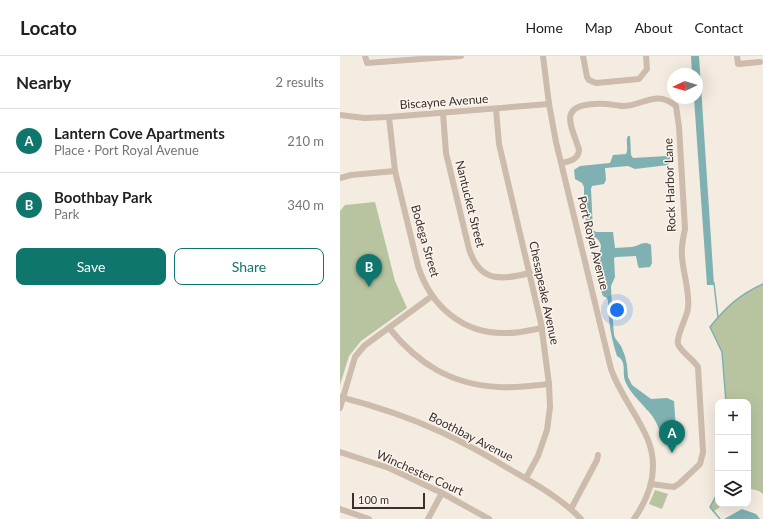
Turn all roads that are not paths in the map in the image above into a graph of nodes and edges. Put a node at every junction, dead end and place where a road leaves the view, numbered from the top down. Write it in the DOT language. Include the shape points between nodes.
graph roads {
  1 [pos="365,56"];
  2 [pos="461,56"];
  3 [pos="543,56"];
  4 [pos="583,56"];
  5 [pos="646,56"];
  6 [pos="737,56"];
  7 [pos="761,60"];
  8 [pos="549,104"];
  9 [pos="496,109"];
  10 [pos="443,113"];
  11 [pos="340,115"];
  12 [pos="389,116"];
  13 [pos="562,163"];
  14 [pos="395,171"];
  15 [pos="340,178"];
  16 [pos="530,273"];
  17 [pos="432,296"];
  18 [pos="389,328"];
  19 [pos="542,328"];
  20 [pos="549,384"];
  21 [pos="341,397"];
  22 [pos="340,408"];
  23 [pos="340,452"];
  24 [pos="598,454"];
  25 [pos="526,478"];
  26 [pos="651,484"];
  27 [pos="442,493"];
  28 [pos="340,509"];
  29 [pos="571,509"];
  30 [pos="369,519"];
  31 [pos="428,519"];
  32 [pos="489,519"];
  33 [pos="581,519"];
  34 [pos="634,519"];
  1 -- 2 [label="street" via="367,63"];
  3 -- 8 [label="street, Port Royal Avenue"];
  4 -- 5 [label="street" via="587,77 596,83 639,79 647,69"];
  6 -- 7 [label="street" via="738,64"];
  8 -- 9 [label="street, Biscayne Avenue"];
  8 -- 13 [label="street, Port Royal Avenue"];
  9 -- 10 [label="street, Biscayne Avenue"];
  9 -- 16 [label="street, Chesapeake Avenue" via="499,144"];
  10 -- 12 [label="street, Biscayne Avenue"];
  10 -- 16 [label="street, Nantucket Street" via="446,153 474,261 486,274 495,277"];
  11 -- 12 [label="street, Biscayne Avenue" via="364,118"];
  12 -- 14 [label="street, Bodega Street"];
  13 -- 26 [label="street, Port Royal Avenue" via="615,382 640,424 650,448"];
  13 -- 26 [label="street, Rock Harbor Lane" via="576,159 579,153 570,119 572,112 580,106 623,106 664,99 676,106 685,229 682,257 688,308 678,340 680,348 698,367 703,452 700,464 674,487"];
  14 -- 15 [label="street"];
  14 -- 17 [label="street, Bodega Street" via="418,266"];
  16 -- 19 [label="street, Chesapeake Avenue"];
  17 -- 18 [label="street"];
  17 -- 19 [label="street, Bodega Street" via="451,316 473,328 508,333"];
  18 -- 20 [label="street" via="416,357 435,370 464,381 501,387"];
  18 -- 21 [label="street" via="364,346 355,357"];
  19 -- 20 [label="street, Chesapeake Avenue"];
  20 -- 25 [label="street, Chesapeake Avenue" via="547,430 538,456"];
  21 -- 22 [label="street"];
  21 -- 25 [label="street, Boothbay Avenue" via="378,407 441,432"];
  23 -- 27 [label="street, Winchester Court" via="389,468"];
  24 -- 29 [label="street"];
  25 -- 29 [label="street, Boothbay Avenue"];
  26 -- 34 [label="street, Port Royal Avenue"];
  27 -- 31 [label="street"];
  27 -- 32 [label="street, Winchester Court"];
  28 -- 30 [label="street"];
  29 -- 33 [label="street, Boothbay Avenue"];
}
